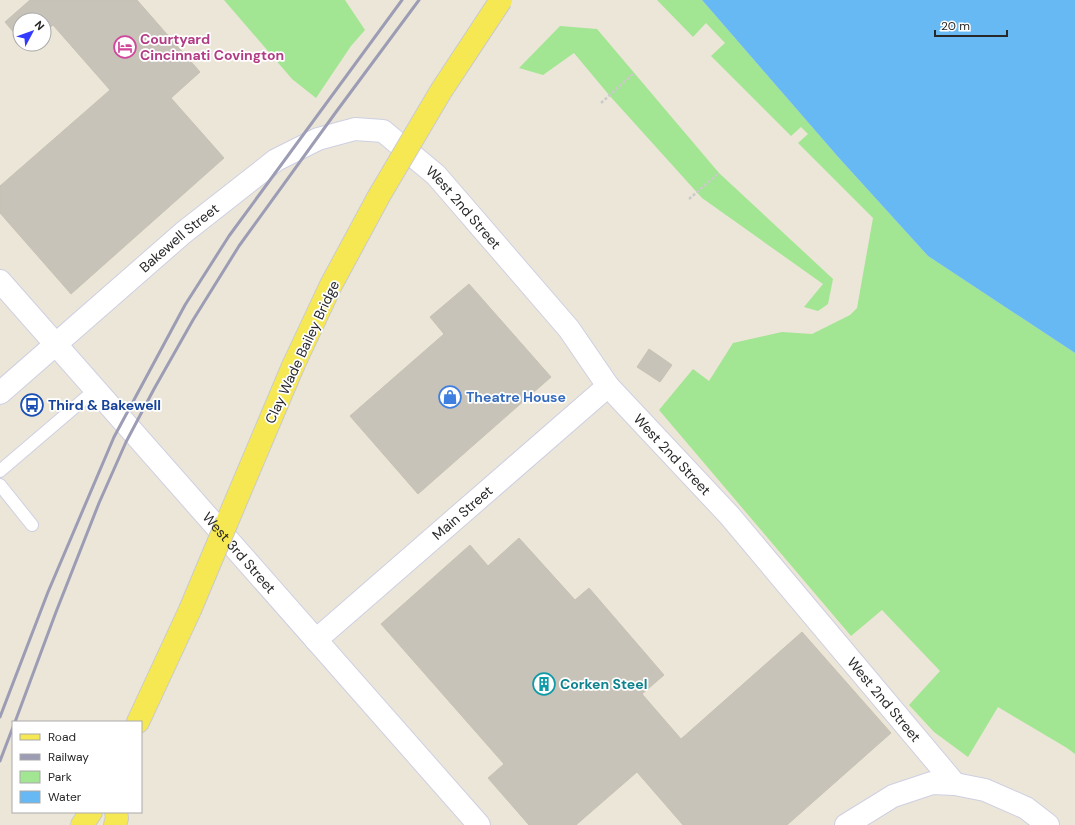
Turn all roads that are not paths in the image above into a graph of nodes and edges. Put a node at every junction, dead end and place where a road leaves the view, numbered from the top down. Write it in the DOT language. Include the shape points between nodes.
graph roads {
  1 [pos="501,0"];
  2 [pos="383,131"];
  3 [pos="0,281"];
  4 [pos="56,344"];
  5 [pos="608,386"];
  6 [pos="96,390"];
  7 [pos="0,393"];
  8 [pos="0,471"];
  9 [pos="0,485"];
  10 [pos="32,525"];
  11 [pos="316,640"];
  12 [pos="138,721"];
  13 [pos="955,784"];
  14 [pos="116,813"];
  15 [pos="115,825"];
  16 [pos="479,825"];
  17 [pos="846,825"];
  18 [pos="1048,825"];
  1 -- 12 [label="main road, Clay Wade Bailey Bridge, bridge" via="441,91 379,196 331,285 293,366 190,610"];
  2 -- 4 [label="street, Bakewell Street" via="355,129 318,139 276,160 183,233"];
  2 -- 5 [label="street, West 2nd Street" via="436,175 569,329"];
  3 -- 4 [label="street, West 3rd Street"];
  4 -- 6 [label="street, West 3rd Street"];
  4 -- 7 [label="street, Bakewell Street"];
  5 -- 11 [label="street, Main Street"];
  5 -- 13 [label="street, West 2nd Street" via="729,514"];
  6 -- 8 [label="lane"];
  6 -- 11 [label="street, West 3rd Street"];
  9 -- 10 [label="lane"];
  11 -- 16 [label="street, West 3rd Street"];
  13 -- 17 [label="street" via="932,783 893,796"];
  13 -- 18 [label="street" via="985,790 1026,808"];
  14 -- 15 [label="main road"];
}
